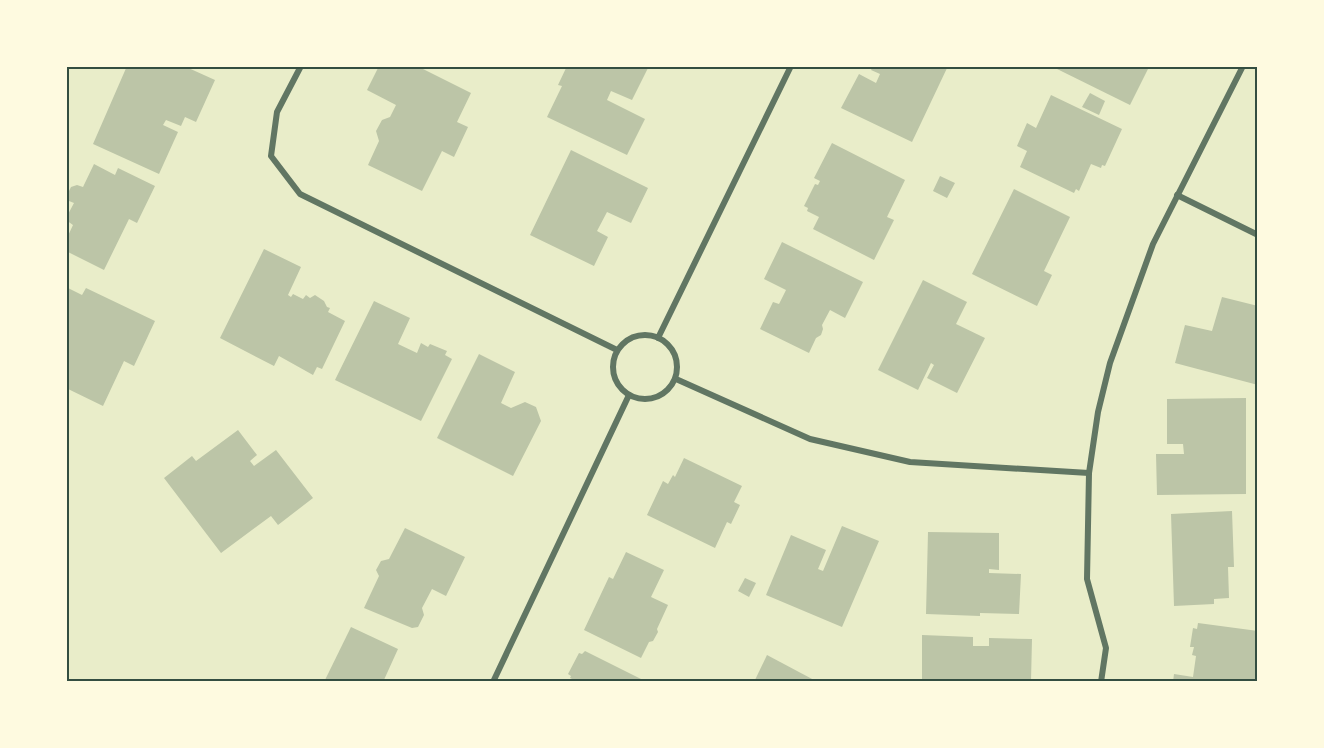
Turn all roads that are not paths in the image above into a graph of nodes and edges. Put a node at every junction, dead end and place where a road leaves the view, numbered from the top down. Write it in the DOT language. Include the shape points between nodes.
graph roads {
  1 [pos="301,66"];
  2 [pos="791,66"];
  3 [pos="1243,66"];
  4 [pos="1177,195"];
  5 [pos="1258,235"];
  6 [pos="658,338"];
  7 [pos="617,350"];
  8 [pos="675,379"];
  9 [pos="629,395"];
  10 [pos="1089,473"];
  11 [pos="493,682"];
  12 [pos="1101,682"];
  1 -- 7 [label="street" via="278,112 271,156 300,194"];
  2 -- 6 [label="street"];
  3 -- 4 [label="street"];
  4 -- 5 [label="street"];
  4 -- 10 [label="street" via="1153,243 1110,363"];
  6 -- 7 [label="street" via="644,334 626,341"];
  6 -- 8 [label="street" via="670,346 676,357"];
  7 -- 9 [label="street" via="614,375"];
  8 -- 9 [label="street" via="666,392 655,398"];
  8 -- 10 [label="street" via="810,439 910,462"];
  9 -- 11 [label="street"];
  10 -- 12 [label="street" via="1087,579 1106,648"];
}
